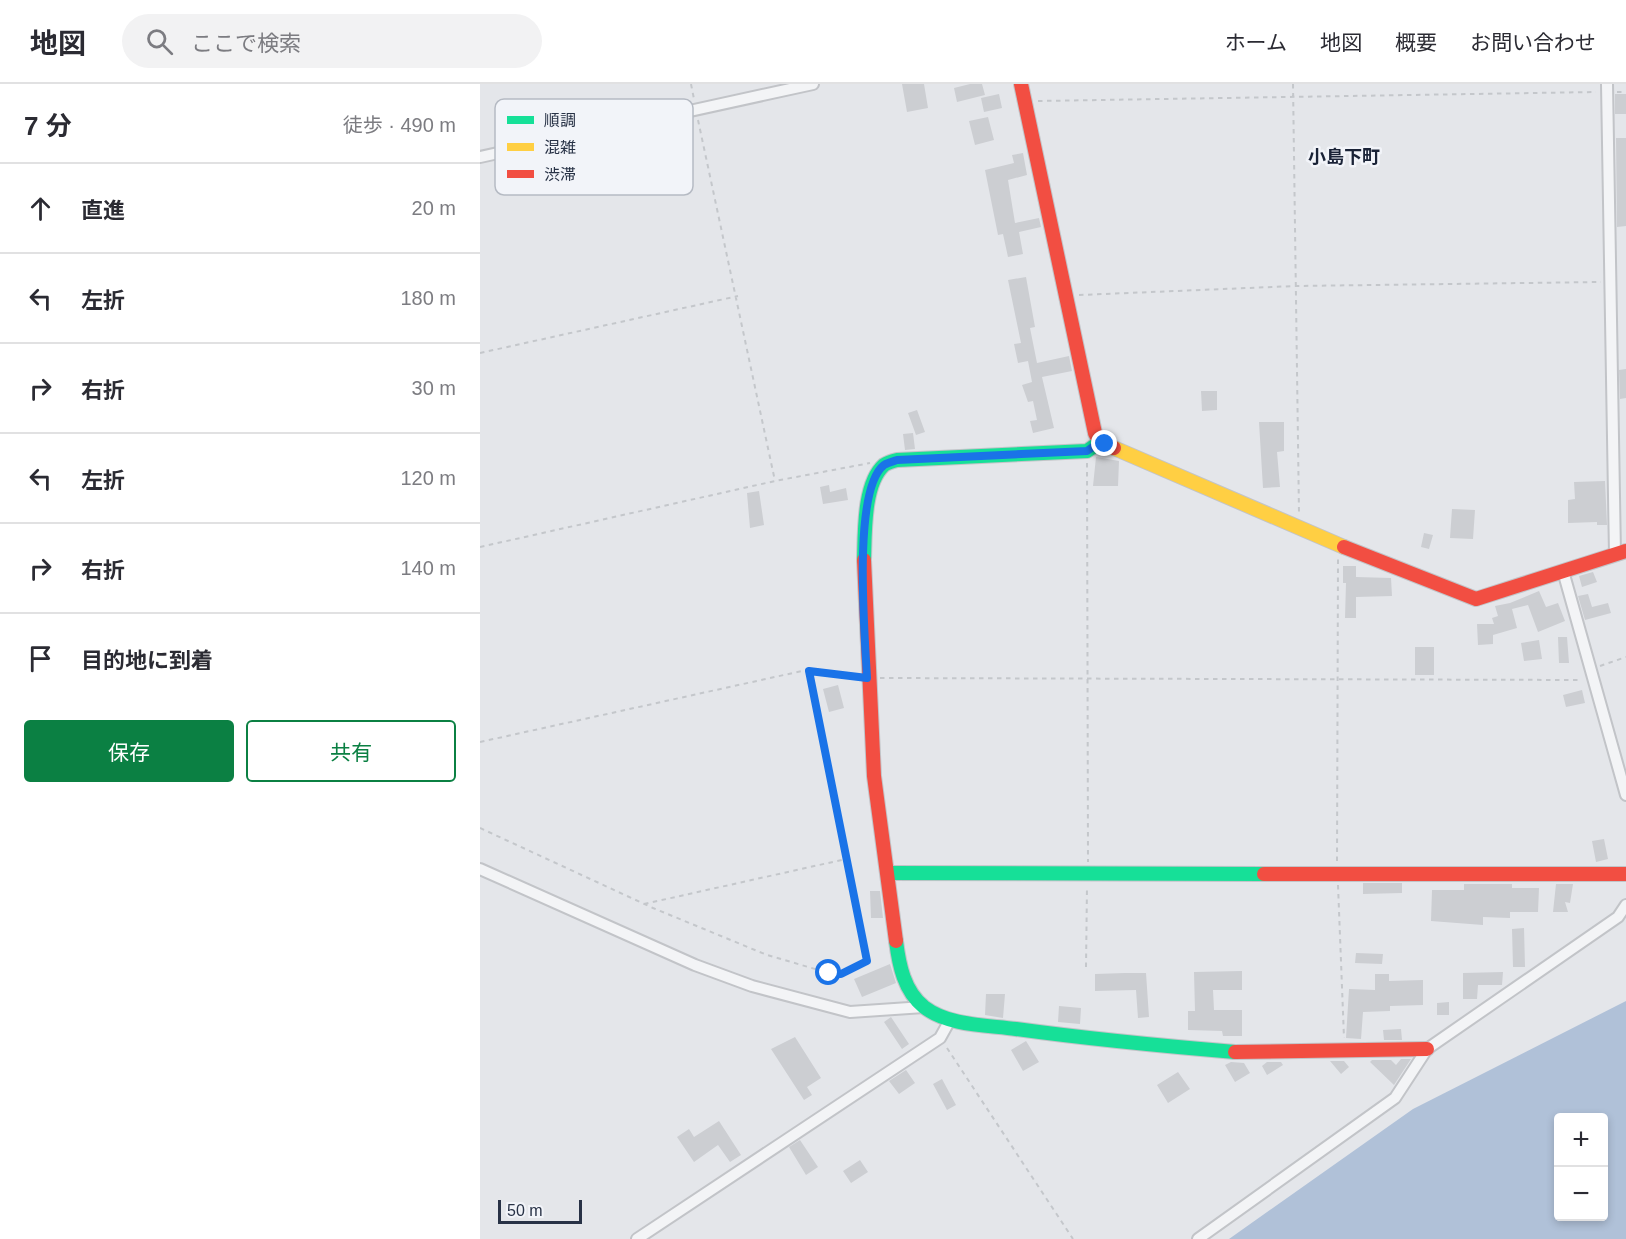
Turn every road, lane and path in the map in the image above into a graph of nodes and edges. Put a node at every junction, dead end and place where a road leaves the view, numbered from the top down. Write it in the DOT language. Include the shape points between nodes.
graph roads {
  1 [pos="691,84"];
  2 [pos="813,84"];
  3 [pos="1021,84"];
  4 [pos="1293,84"];
  5 [pos="1607,88"];
  6 [pos="1293,97"];
  7 [pos="1024,102"];
  8 [pos="696,109"];
  9 [pos="693,110"];
  10 [pos="495,154"];
  11 [pos="480,157"];
  12 [pos="1610,282"];
  13 [pos="1296,286"];
  14 [pos="738,296"];
  15 [pos="1066,296"];
  16 [pos="480,353"];
  17 [pos="1100,442"];
  18 [pos="1087,451"];
  19 [pos="884,465"];
  20 [pos="775,481"];
  21 [pos="1299,529"];
  22 [pos="1341,545"];
  23 [pos="480,547"];
  24 [pos="1621,553"];
  25 [pos="1563,571"];
  26 [pos="1626,657"];
  27 [pos="809,671"];
  28 [pos="1593,674"];
  29 [pos="867,678"];
  30 [pos="1088,680"];
  31 [pos="1337,680"];
  32 [pos="480,742"];
  33 [pos="1626,795"];
  34 [pos="480,828"];
  35 [pos="847,859"];
  36 [pos="480,869"];
  37 [pos="1088,872"];
  38 [pos="1337,872"];
  39 [pos="888,873"];
  40 [pos="1626,874"];
  41 [pos="644,904"];
  42 [pos="1626,905"];
  43 [pos="1622,914"];
  44 [pos="1086,967"];
  45 [pos="924,1007"];
  46 [pos="950,1020"];
  47 [pos="940,1038"];
  48 [pos="1427,1049"];
  49 [pos="1344,1050"];
  50 [pos="637,1239"];
  51 [pos="1073,1239"];
  52 [pos="1198,1239"];
  1 -- 8 [label="path"];
  2 -- 8 [label="street"];
  3 -- 7 [label="street"];
  4 -- 6 [label="path"];
  5 -- 6 [label="path"];
  5 -- 12 [label="street"];
  6 -- 7 [label="path"];
  6 -- 13 [label="path"];
  7 -- 15 [label="street"];
  8 -- 9 [label="street"];
  8 -- 14 [label="path"];
  10 -- 11 [label="street"];
  12 -- 13 [label="path"];
  12 -- 24 [label="street"];
  13 -- 15 [label="path"];
  13 -- 21 [label="path"];
  14 -- 16 [label="path"];
  14 -- 20 [label="path"];
  15 -- 17 [label="street"];
  17 -- 18 [label="street"];
  17 -- 21 [label="street"];
  18 -- 19 [label="street" via="897,460"];
  18 -- 30 [label="path"];
  19 -- 20 [label="path" via="872,463"];
  19 -- 29 [label="street" via="871,488 866,510 863,575"];
  20 -- 23 [label="path"];
  21 -- 22 [label="street"];
  22 -- 25 [label="street" via="1476,599"];
  22 -- 31 [label="path"];
  24 -- 25 [label="street"];
  25 -- 28 [label="street"];
  26 -- 28 [label="path"];
  27 -- 29 [label="path"];
  27 -- 32 [label="path"];
  27 -- 35 [label="path"];
  28 -- 31 [label="path"];
  28 -- 33 [label="street"];
  29 -- 30 [label="path"];
  29 -- 39 [label="street" via="874,776"];
  30 -- 31 [label="path"];
  30 -- 37 [label="path"];
  31 -- 38 [label="path"];
  34 -- 41 [label="path"];
  35 -- 41 [label="path"];
  35 -- 41 [label="path" via="867,961 841,974 767,955"];
  36 -- 45 [label="street" via="695,965 752,986 850,1012"];
  37 -- 38 [label="street"];
  37 -- 39 [label="street"];
  37 -- 44 [label="path"];
  38 -- 40 [label="street"];
  38 -- 49 [label="path"];
  39 -- 45 [label="street" via="901,971 910,992"];
  42 -- 43 [label="street"];
  43 -- 48 [label="street"];
  45 -- 46 [label="street"];
  46 -- 47 [label="street"];
  46 -- 49 [label="street" via="1095,1040 1243,1053"];
  47 -- 50 [label="street"];
  47 -- 51 [label="path"];
  48 -- 49 [label="street"];
  48 -- 52 [label="street" via="1395,1098"];
}
